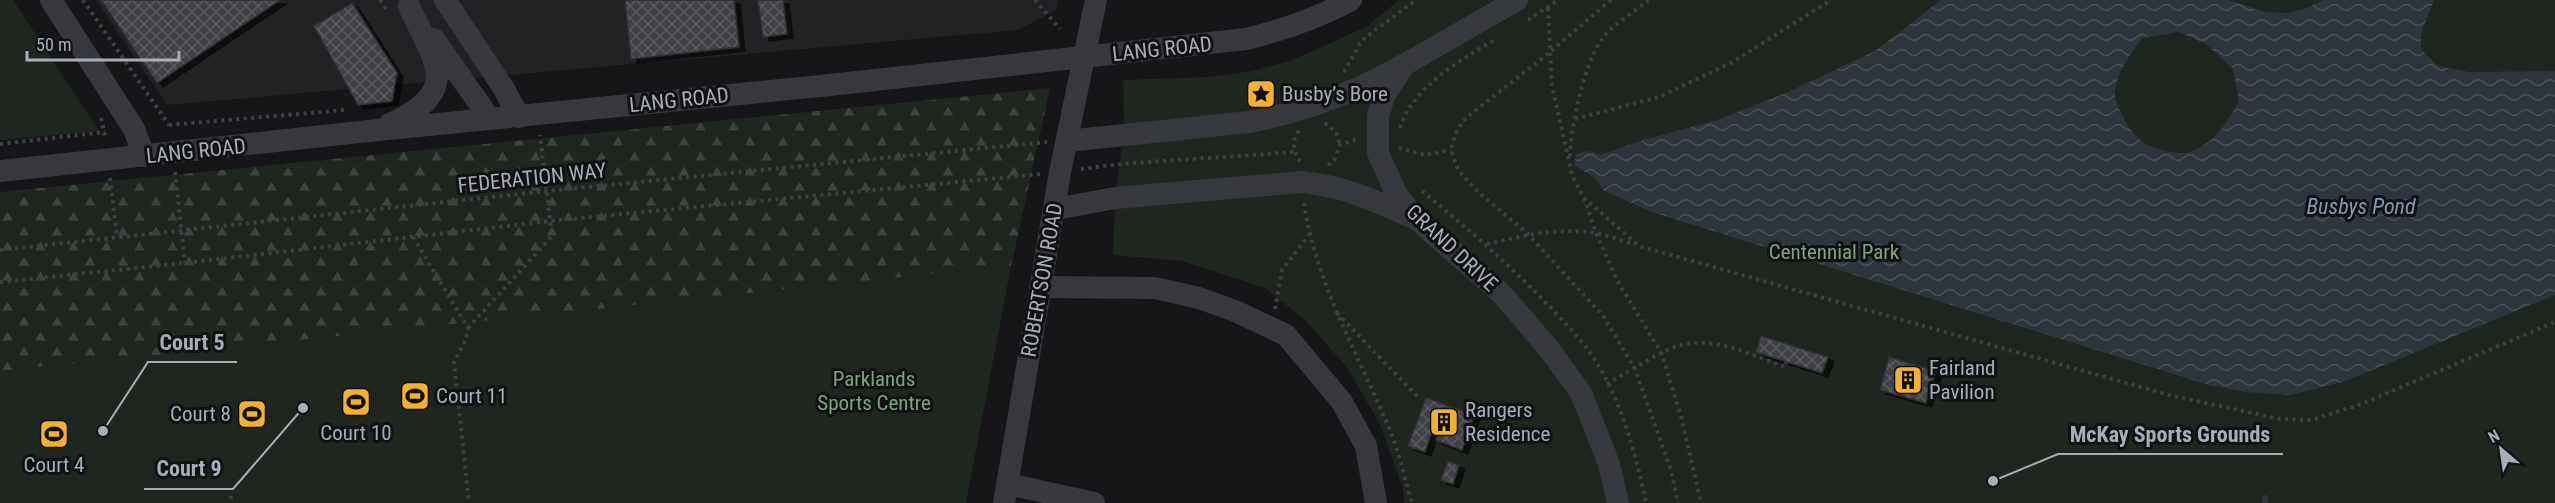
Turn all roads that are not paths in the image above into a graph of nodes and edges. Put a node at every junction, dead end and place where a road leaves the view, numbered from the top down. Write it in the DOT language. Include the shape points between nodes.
graph roads {
  1 [pos="51,0"];
  2 [pos="445,0"];
  3 [pos="1096,0"];
  4 [pos="1351,0"];
  5 [pos="1517,0"];
  6 [pos="406,3"];
  7 [pos="1083,57"];
  8 [pos="1404,65"];
  9 [pos="519,117"];
  10 [pos="489,119"];
  11 [pos="378,130"];
  12 [pos="1067,141"];
  13 [pos="144,156"];
  14 [pos="0,171"];
  15 [pos="1054,210"];
  16 [pos="1415,218"];
  17 [pos="1040,286"];
  18 [pos="1006,494"];
  19 [pos="1094,503"];
  20 [pos="1376,503"];
  21 [pos="1618,503"];
  1 -- 13 [label="street" via="134,129"];
  2 -- 9 [label="street"];
  3 -- 7 [label="street, ROBERTSON ROAD"];
  4 -- 7 [label="street, LANG ROAD" via="1276,32 1246,39"];
  5 -- 8 [label="street, GRAND DRIVE"];
  6 -- 10 [label="street"];
  6 -- 11 [label="street" via="437,70 434,91 422,108"];
  7 -- 9 [label="street, LANG ROAD"];
  7 -- 12 [label="street, ROBERTSON ROAD"];
  8 -- 12 [label="street" via="1332,98 1278,116"];
  8 -- 16 [label="street, GRAND DRIVE" via="1384,96 1378,116 1378,153 1397,195"];
  9 -- 10 [label="street, LANG ROAD"];
  10 -- 11 [label="street, LANG ROAD"];
  11 -- 13 [label="street, LANG ROAD"];
  12 -- 15 [label="street, ROBERTSON ROAD"];
  13 -- 14 [label="street, LANG ROAD"];
  15 -- 16 [label="street" via="1303,173"];
  15 -- 17 [label="street, ROBERTSON ROAD"];
  16 -- 21 [label="street, GRAND DRIVE" via="1502,294 1581,393 1609,464"];
  17 -- 18 [label="street, ROBERTSON ROAD"];
  17 -- 20 [label="street" via="1155,288 1199,298 1286,335 1342,402 1366,446"];
  18 -- 19 [label="street"];
}
